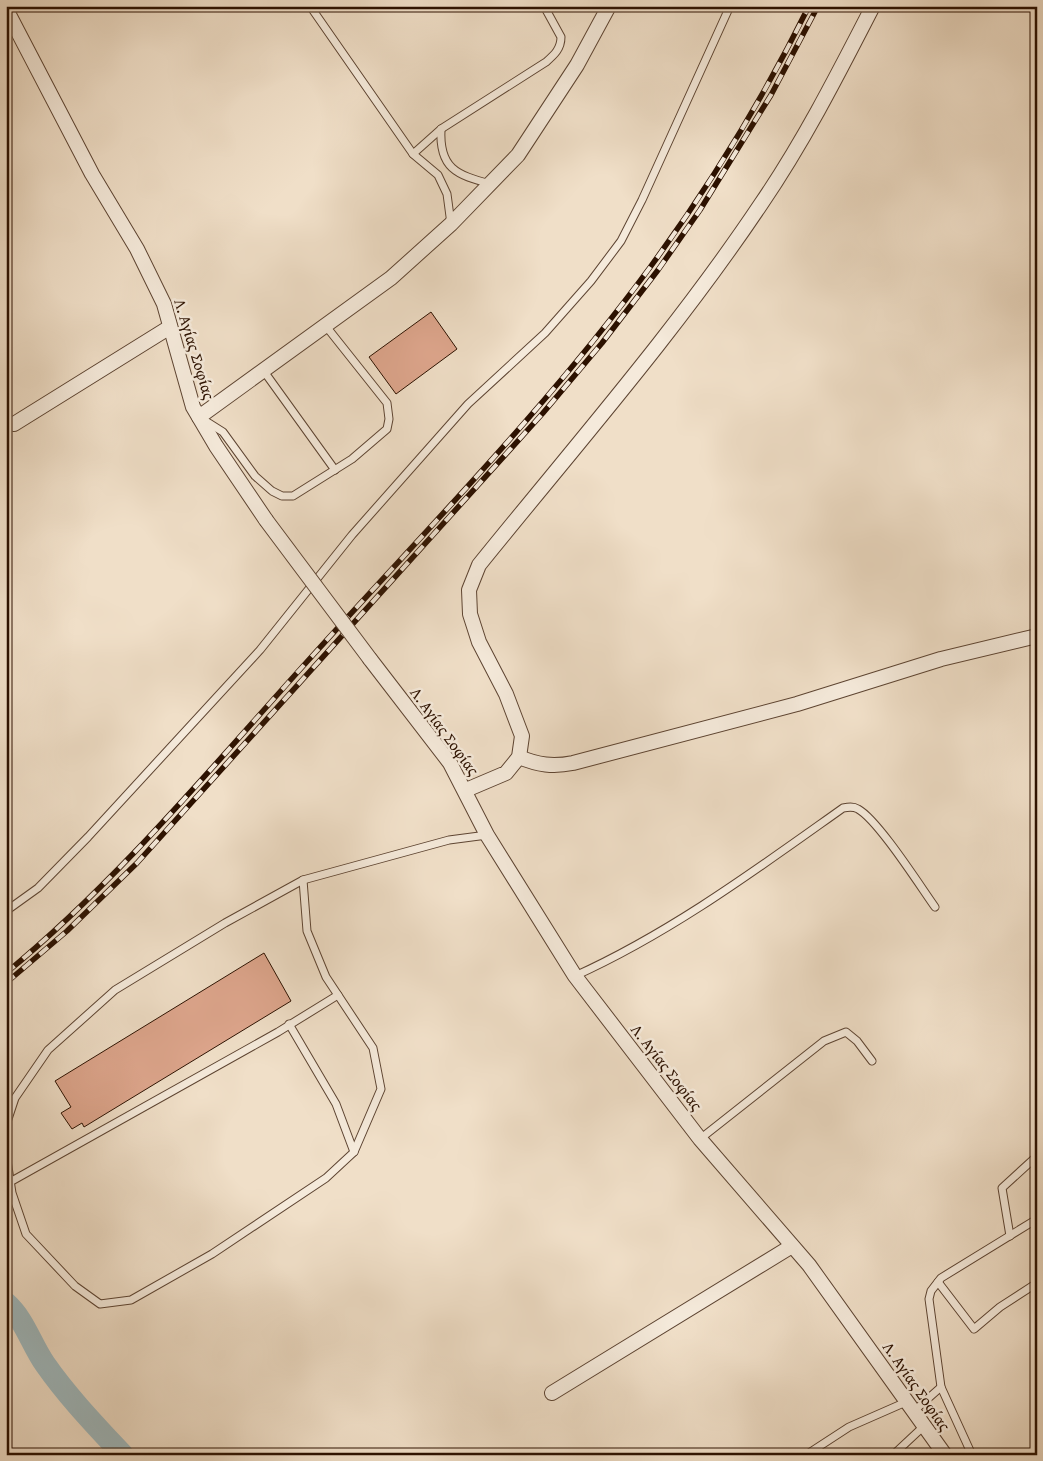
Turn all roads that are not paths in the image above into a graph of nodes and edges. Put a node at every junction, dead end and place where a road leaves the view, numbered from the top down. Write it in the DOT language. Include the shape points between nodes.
graph roads {
  1 [pos="310,6"];
  2 [pos="544,6"];
  3 [pos="608,6"];
  4 [pos="730,6"];
  5 [pos="873,6"];
  6 [pos="6,9"];
  7 [pos="441,129"];
  8 [pos="413,154"];
  9 [pos="491,184"];
  10 [pos="451,224"];
  11 [pos="325,325"];
  12 [pos="170,327"];
  13 [pos="263,370"];
  14 [pos="199,417"];
  15 [pos="14,424"];
  16 [pos="335,470"];
  17 [pos="1037,636"];
  18 [pos="519,757"];
  19 [pos="466,790"];
  20 [pos="487,835"];
  21 [pos="303,880"];
  22 [pos="935,907"];
  23 [pos="6,910"];
  24 [pos="575,976"];
  25 [pos="338,994"];
  26 [pos="289,1024"];
  27 [pos="872,1061"];
  28 [pos="6,1125"];
  29 [pos="700,1139"];
  30 [pos="354,1152"];
  31 [pos="6,1154"];
  32 [pos="1037,1156"];
  33 [pos="10,1182"];
  34 [pos="1037,1219"];
  35 [pos="1010,1236"];
  36 [pos="792,1246"];
  37 [pos="938,1282"];
  38 [pos="1037,1283"];
  39 [pos="941,1387"];
  40 [pos="552,1393"];
  41 [pos="910,1406"];
  42 [pos="924,1426"];
  43 [pos="806,1455"];
  44 [pos="893,1455"];
  45 [pos="945,1455"];
  46 [pos="972,1455"];
  1 -- 8 [label="lane"];
  2 -- 7 [label="lane" via="560,31 562,41 559,49 546,62"];
  3 -- 9 [label="street" via="577,65 543,119 518,155"];
  4 -- 23 [label="lane" via="642,200 621,241 591,281 545,333 462,411 352,535 260,650 94,830 38,888"];
  5 -- 18 [label="street" via="821,106 762,203 680,320 479,564 469,590 470,614 522,736"];
  6 -- 12 [label="street, Λ. Αγίας Σοφίας" via="92,174 137,249 164,304"];
  7 -- 8 [label="lane"];
  7 -- 9 [label="lane" via="440,147 448,165 471,179"];
  8 -- 10 [label="lane" via="438,175 447,194"];
  9 -- 10 [label="street"];
  10 -- 11 [label="street" via="391,278"];
  11 -- 13 [label="street"];
  11 -- 16 [label="lane" via="387,403 389,419 387,429"];
  12 -- 14 [label="street, Λ. Αγίας Σοφίας" via="193,407"];
  12 -- 15 [label="street"];
  13 -- 14 [label="street"];
  13 -- 16 [label="lane"];
  14 -- 16 [label="lane" via="222,432 255,476 282,496 294,496"];
  14 -- 19 [label="street, Λ. Αγίας Σοφίας, bridge" via="266,520 450,763"];
  17 -- 18 [label="street" via="941,659 797,704 573,764 537,764"];
  18 -- 19 [label="street" via="506,773"];
  19 -- 20 [label="street, Λ. Αγίας Σοφίας"];
  20 -- 21 [label="lane" via="449,840"];
  20 -- 24 [label="street, Λ. Αγίας Σοφίας"];
  21 -- 25 [label="lane" via="307,931 326,977"];
  21 -- 28 [label="lane" via="115,990 48,1050 15,1098"];
  22 -- 24 [label="lane" via="872,820 856,807 843,808 698,910"];
  24 -- 29 [label="street, Λ. Αγίας Σοφίας"];
  25 -- 26 [label="lane"];
  25 -- 30 [label="lane" via="373,1048 380,1089"];
  26 -- 30 [label="lane" via="336,1104"];
  26 -- 33 [label="lane"];
  27 -- 29 [label="lane" via="846,1032 836,1035 824,1041"];
  29 -- 36 [label="street, Λ. Αγίας Σοφίας"];
  30 -- 33 [label="lane" via="326,1178 212,1254 131,1300 100,1304 75,1286 26,1234"];
  31 -- 33 [label="lane"];
  32 -- 35 [label="lane" via="1002,1188"];
  34 -- 35 [label="lane"];
  35 -- 37 [label="lane"];
  36 -- 40 [label="street"];
  36 -- 41 [label="street, Λ. Αγίας Σοφίας"];
  37 -- 38 [label="lane" via="974,1329"];
  37 -- 39 [label="lane" via="929,1299"];
  39 -- 41 [label="lane"];
  39 -- 46 [label="lane"];
  41 -- 42 [label="street, Λ. Αγίας Σοφίας"];
  41 -- 43 [label="lane" via="849,1427"];
  42 -- 44 [label="lane"];
  42 -- 45 [label="street, Λ. Αγίας Σοφίας"];
}
